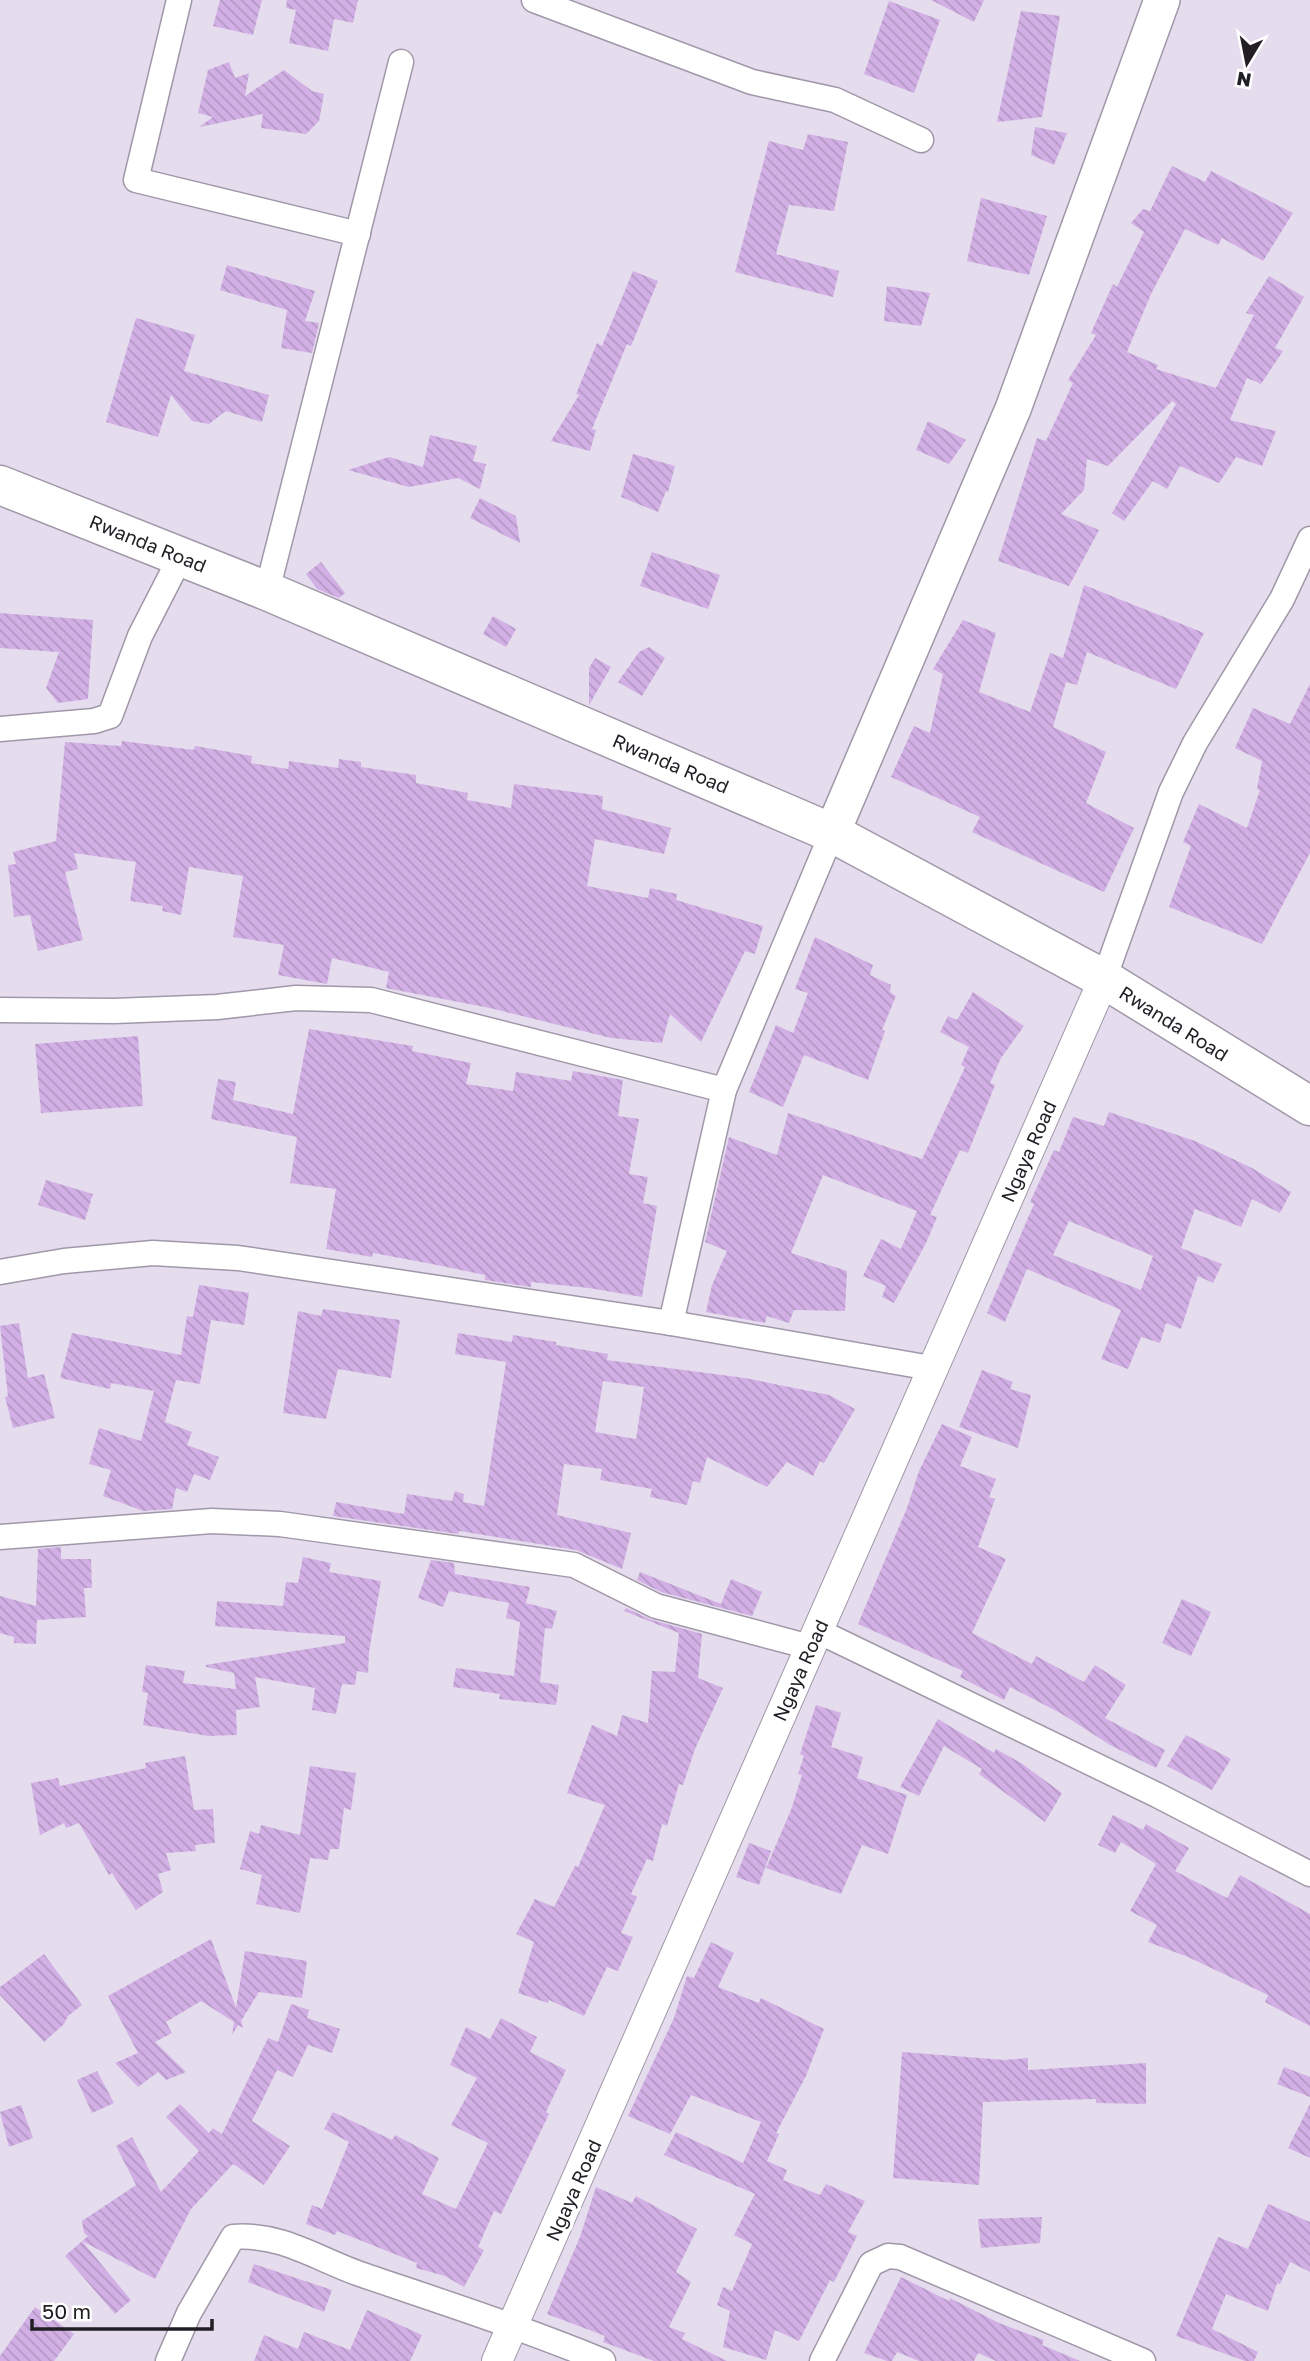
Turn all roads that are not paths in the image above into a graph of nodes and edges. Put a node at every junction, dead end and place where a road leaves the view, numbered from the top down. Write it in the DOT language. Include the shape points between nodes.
graph roads {
  1 [pos="180,0"];
  2 [pos="534,0"];
  3 [pos="1155,4"];
  4 [pos="401,62"];
  5 [pos="920,140"];
  6 [pos="358,234"];
  7 [pos="0,485"];
  8 [pos="1310,539"];
  9 [pos="181,556"];
  10 [pos="267,591"];
  11 [pos="0,729"];
  12 [pos="832,833"];
  13 [pos="1104,979"];
  14 [pos="0,1010"];
  15 [pos="724,1090"];
  16 [pos="1310,1106"];
  17 [pos="0,1272"];
  18 [pos="671,1323"];
  19 [pos="931,1368"];
  20 [pos="0,1536"];
  21 [pos="814,1639"];
  22 [pos="1310,1874"];
  23 [pos="514,2324"];
  24 [pos="168,2361"];
  25 [pos="497,2361"];
  26 [pos="603,2361"];
  27 [pos="822,2361"];
  28 [pos="1143,2361"];
  1 -- 6 [label="street" via="136,180"];
  2 -- 5 [label="street" via="752,82 835,100"];
  3 -- 12 [label="main road" via="1013,409"];
  4 -- 6 [label="street"];
  6 -- 10 [label="street"];
  7 -- 9 [label="highway, Rwanda Road"];
  8 -- 13 [label="street" via="1282,599 1195,743 1171,792"];
  9 -- 10 [label="highway, Rwanda Road"];
  9 -- 11 [label="street" via="141,636 110,716"];
  10 -- 12 [label="highway, Rwanda Road"];
  12 -- 13 [label="highway, Rwanda Road"];
  12 -- 15 [label="street"];
  13 -- 16 [label="highway, Rwanda Road"];
  13 -- 19 [label="street, Ngaya Road"];
  14 -- 15 [label="street" via="114,1011 296,998 371,1000"];
  15 -- 18 [label="street"];
  17 -- 18 [label="street" via="153,1253 238,1258"];
  18 -- 19 [label="street"];
  19 -- 21 [label="street, Ngaya Road"];
  20 -- 21 [label="street" via="212,1521 279,1524 574,1564 656,1606"];
  21 -- 22 [label="street" via="1157,1795"];
  21 -- 23 [label="street, Ngaya Road"];
  23 -- 24 [label="street" via="356,2272 282,2241 257,2235 233,2237 188,2313"];
  23 -- 25 [label="street, Ngaya Road"];
  23 -- 26 [label="street"];
  27 -- 28 [label="street" via="871,2263 888,2256 900,2256"];
}
